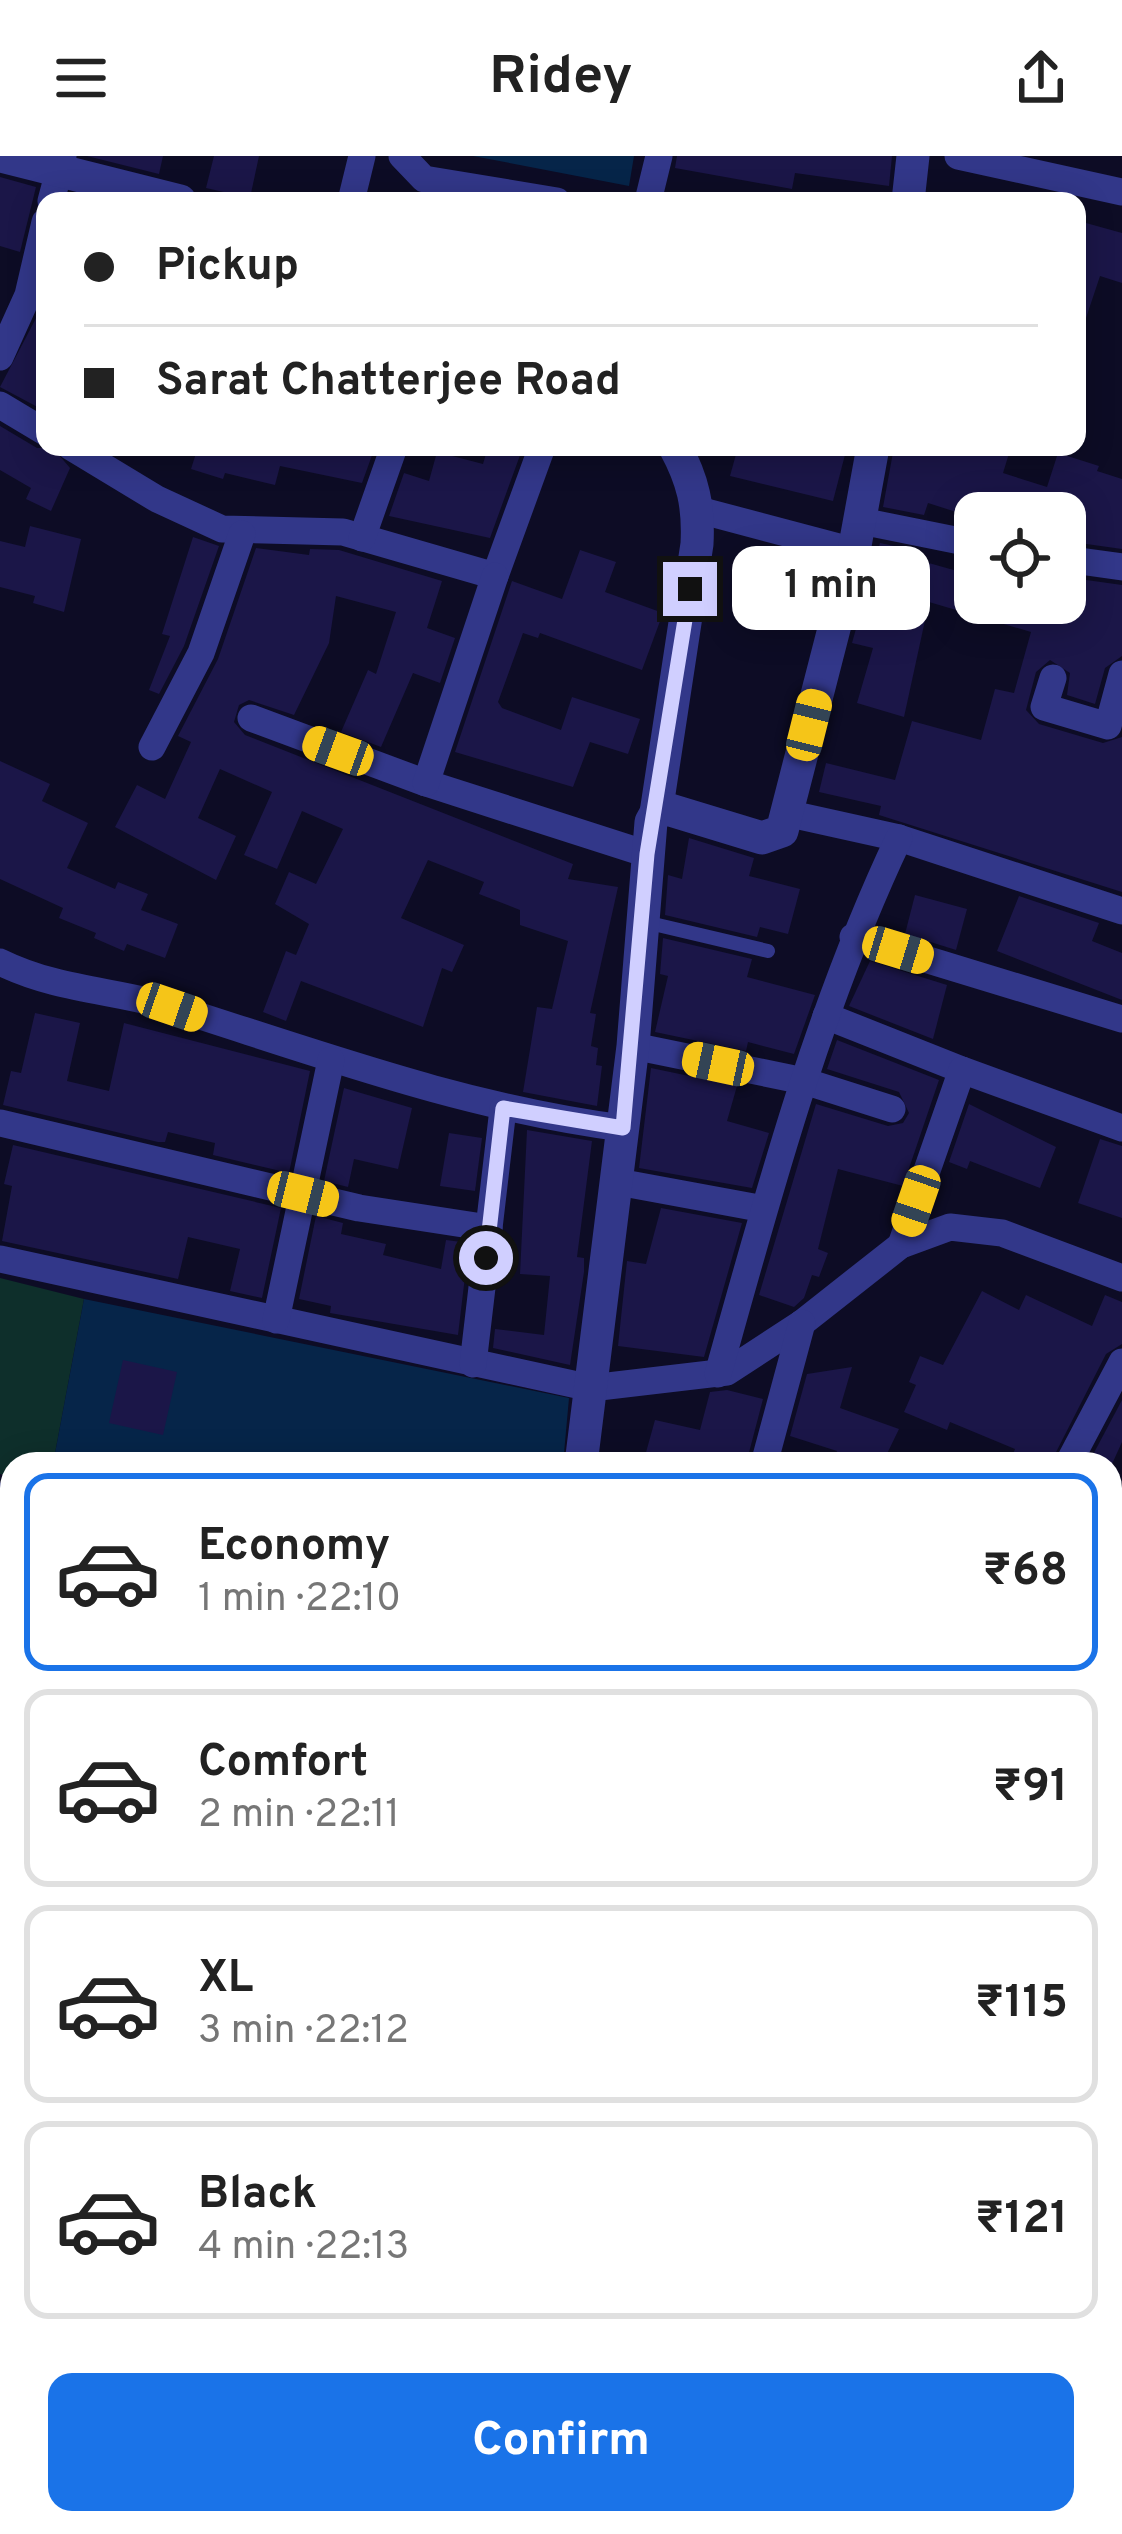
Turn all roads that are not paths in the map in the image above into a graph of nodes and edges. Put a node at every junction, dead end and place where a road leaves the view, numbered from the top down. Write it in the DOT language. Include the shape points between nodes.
graph roads {
  1 [pos="1,156"];
  2 [pos="362,156"];
  3 [pos="659,156"];
  4 [pos="914,156"];
  5 [pos="958,156"];
  6 [pos="411,162"];
  7 [pos="58,176"];
  8 [pos="137,192"];
  9 [pos="353,192"];
  10 [pos="454,192"];
  11 [pos="650,192"];
  12 [pos="909,192"];
  13 [pos="1122,193"];
  14 [pos="36,252"];
  15 [pos="24,293"];
  16 [pos="0,357"];
  17 [pos="0,405"];
  18 [pos="36,427"];
  19 [pos="85,456"];
  20 [pos="391,456"];
  21 [pos="539,456"];
  22 [pos="681,456"];
  23 [pos="871,456"];
  24 [pos="699,509"];
  25 [pos="242,534"];
  26 [pos="857,536"];
  27 [pos="362,538"];
  28 [pos="954,543"];
  29 [pos="1086,562"];
  30 [pos="1122,567"];
  31 [pos="495,576"];
  32 [pos="1122,674"];
  33 [pos="1053,678"];
  34 [pos="251,718"];
  35 [pos="152,747"];
  36 [pos="425,783"];
  37 [pos="786,812"];
  38 [pos="656,813"];
  39 [pos="899,838"];
  40 [pos="647,854"];
  41 [pos="1122,911"];
  42 [pos="641,921"];
  43 [pos="853,937"];
  44 [pos="768,951"];
  45 [pos="2,971"];
  46 [pos="826,1016"];
  47 [pos="1122,1019"];
  48 [pos="633,1046"];
  49 [pos="331,1060"];
  50 [pos="962,1070"];
  51 [pos="803,1081"];
  52 [pos="503,1108"];
  53 [pos="892,1109"];
  54 [pos="0,1123"];
  55 [pos="623,1128"];
  56 [pos="1122,1128"];
  57 [pos="618,1182"];
  58 [pos="303,1194"];
  59 [pos="764,1209"];
  60 [pos="489,1228"];
  61 [pos="901,1245"];
  62 [pos="0,1259"];
  63 [pos="1122,1278"];
  64 [pos="276,1320"];
  65 [pos="802,1323"];
  66 [pos="1122,1362"];
  67 [pos="473,1364"];
  68 [pos="718,1374"];
  69 [pos="592,1388"];
  70 [pos="582,1452"];
  71 [pos="767,1452"];
  72 [pos="1074,1452"];
  1 -- 7 [label="street"];
  2 -- 9 [label="street"];
  3 -- 11 [label="street"];
  4 -- 12 [label="street"];
  5 -- 13 [label="street"];
  6 -- 10 [label="street"];
  7 -- 8 [label="street"];
  14 -- 15 [label="street"];
  15 -- 16 [label="street"];
  17 -- 18 [label="street"];
  19 -- 25 [label="street" via="176,509"];
  20 -- 27 [label="street"];
  21 -- 31 [label="street"];
  22 -- 24 [label="street"];
  23 -- 26 [label="street"];
  24 -- 26 [label="street"];
  24 -- 38 [label="street"];
  25 -- 27 [label="street"];
  25 -- 35 [label="street" via="201,653"];
  26 -- 28 [label="street"];
  26 -- 37 [label="street"];
  27 -- 31 [label="street"];
  29 -- 30 [label="street"];
  31 -- 36 [label="street"];
  32 -- 33 [label="street" via="1108,726 1044,707"];
  34 -- 36 [label="street"];
  36 -- 40 [label="street"];
  37 -- 38 [label="street" via="782,831 771,838 667,809"];
  37 -- 39 [label="street"];
  38 -- 40 [label="street"];
  39 -- 41 [label="street"];
  39 -- 43 [label="street"];
  40 -- 42 [label="street"];
  42 -- 44 [label="lane"];
  42 -- 48 [label="street"];
  43 -- 46 [label="street"];
  43 -- 47 [label="street"];
  45 -- 49 [label="street" via="172,1007"];
  46 -- 50 [label="street"];
  46 -- 51 [label="street"];
  48 -- 51 [label="street"];
  48 -- 55 [label="street"];
  49 -- 52 [label="street"];
  49 -- 58 [label="street"];
  50 -- 56 [label="street"];
  50 -- 61 [label="street"];
  51 -- 53 [label="street"];
  51 -- 59 [label="street"];
  52 -- 55 [label="street"];
  52 -- 60 [label="street"];
  54 -- 58 [label="street"];
  55 -- 57 [label="street"];
  57 -- 59 [label="street"];
  57 -- 69 [label="street"];
  58 -- 60 [label="street"];
  58 -- 64 [label="street"];
  59 -- 68 [label="street"];
  60 -- 67 [label="street"];
  61 -- 63 [label="street" via="950,1228 982,1228"];
  61 -- 65 [label="street"];
  62 -- 64 [label="street"];
  64 -- 67 [label="street"];
  65 -- 68 [label="street"];
  65 -- 71 [label="street"];
  66 -- 72 [label="street"];
  67 -- 69 [label="street"];
  68 -- 69 [label="street"];
  69 -- 70 [label="street"];
}
